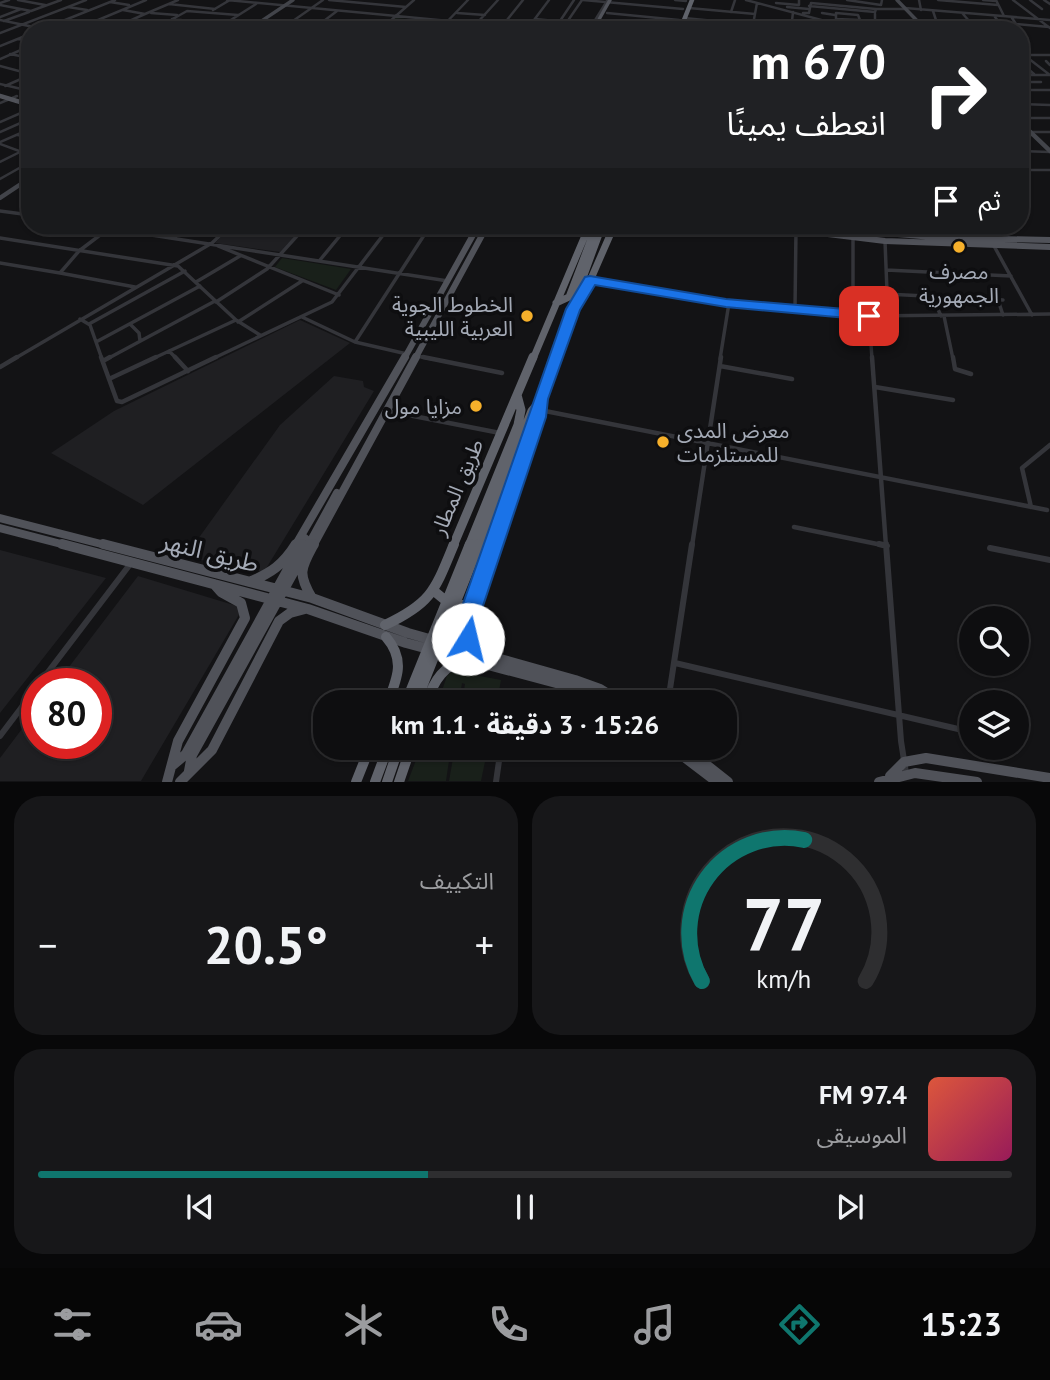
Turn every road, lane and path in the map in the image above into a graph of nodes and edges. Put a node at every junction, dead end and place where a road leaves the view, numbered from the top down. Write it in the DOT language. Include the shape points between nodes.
graph roads {
  1 [pos="9,0"];
  2 [pos="18,0"];
  3 [pos="42,0"];
  4 [pos="61,0"];
  5 [pos="86,0"];
  6 [pos="115,0"];
  7 [pos="146,0"];
  8 [pos="178,0"];
  9 [pos="229,0"];
  10 [pos="293,0"];
  11 [pos="323,0"];
  12 [pos="329,0"];
  13 [pos="384,0"];
  14 [pos="414,0"];
  15 [pos="468,0"];
  16 [pos="498,0"];
  17 [pos="523,0"];
  18 [pos="549,0"];
  19 [pos="574,0"];
  20 [pos="583,0"];
  21 [pos="675,0"];
  22 [pos="688,0"];
  23 [pos="735,0"];
  24 [pos="748,0"];
  25 [pos="799,0"];
  26 [pos="835,0"];
  27 [pos="847,0"];
  28 [pos="882,0"];
  29 [pos="897,0"];
  30 [pos="919,0"];
  31 [pos="983,0"];
  32 [pos="1015,0"];
  33 [pos="1030,0"];
  34 [pos="1044,0"];
  35 [pos="25,1"];
  36 [pos="354,1"];
  37 [pos="610,1"];
  38 [pos="776,1"];
  39 [pos="811,1"];
  40 [pos="859,1"];
  41 [pos="938,1"];
  42 [pos="1050,1"];
  43 [pos="109,2"];
  44 [pos="997,2"];
  45 [pos="34,3"];
  46 [pos="258,3"];
  47 [pos="758,3"];
  48 [pos="0,4"];
  49 [pos="169,4"];
  50 [pos="379,4"];
  51 [pos="956,4"];
  52 [pos="46,5"];
  53 [pos="132,5"];
  54 [pos="285,5"];
  55 [pos="835,5"];
  56 [pos="972,6"];
  57 [pos="9,7"];
  58 [pos="68,7"];
  59 [pos="193,7"];
  60 [pos="406,7"];
  61 [pos="787,7"];
  62 [pos="311,8"];
  63 [pos="775,8"];
  64 [pos="809,8"];
  65 [pos="22,9"];
  66 [pos="215,9"];
  67 [pos="686,9"];
  68 [pos="876,9"];
  69 [pos="905,9"];
  70 [pos="1042,9"];
  71 [pos="88,10"];
  72 [pos="122,10"];
  73 [pos="337,10"];
  74 [pos="921,10"];
  75 [pos="31,11"];
  76 [pos="187,11"];
  77 [pos="933,11"];
  78 [pos="939,11"];
  79 [pos="731,12"];
  80 [pos="793,12"];
  81 [pos="802,12"];
  82 [pos="147,13"];
  83 [pos="209,13"];
  84 [pos="456,13"];
  85 [pos="607,13"];
  86 [pos="822,13"];
  87 [pos="958,13"];
  88 [pos="963,13"];
  89 [pos="755,14"];
  90 [pos="975,14"];
  91 [pos="1032,14"];
  92 [pos="238,15"];
  93 [pos="485,15"];
  94 [pos="875,15"];
  95 [pos="1,16"];
  96 [pos="178,16"];
  97 [pos="396,16"];
  98 [pos="835,16"];
  99 [pos="995,16"];
  100 [pos="1004,17"];
  101 [pos="1011,18"];
  102 [pos="172,19"];
  103 [pos="535,19"];
  104 [pos="682,19"];
  105 [pos="1032,19"];
  106 [pos="325,20"];
  107 [pos="1039,20"];
  108 [pos="1050,20"];
  109 [pos="30,21"];
  110 [pos="61,21"];
  111 [pos="96,21"];
  112 [pos="129,21"];
  113 [pos="169,21"];
  114 [pos="189,21"];
  115 [pos="229,21"];
  116 [pos="261,21"];
  117 [pos="292,21"];
  118 [pos="340,21"];
  119 [pos="390,21"];
  120 [pos="448,21"];
  121 [pos="480,21"];
  122 [pos="506,21"];
  123 [pos="559,21"];
  124 [pos="568,21"];
  125 [pos="598,21"];
  126 [pos="600,21"];
  127 [pos="706,21"];
  128 [pos="754,21"];
  129 [pos="792,21"];
  130 [pos="827,21"];
  131 [pos="831,21"];
  132 [pos="875,21"];
  133 [pos="917,21"];
  134 [pos="937,21"];
  135 [pos="970,21"];
  136 [pos="999,21"];
  137 [pos="1014,21"];
  138 [pos="21,24"];
  139 [pos="21,24"];
  140 [pos="1029,25"];
  141 [pos="1050,27"];
  142 [pos="0,31"];
  143 [pos="21,37"];
  144 [pos="17,39"];
  145 [pos="21,41"];
  146 [pos="0,46"];
  147 [pos="21,48"];
  148 [pos="1029,50"];
  149 [pos="10,54"];
  150 [pos="1029,55"];
  151 [pos="1035,55"];
  152 [pos="1050,55"];
  153 [pos="21,56"];
  154 [pos="0,59"];
  155 [pos="1029,60"];
  156 [pos="1046,61"];
  157 [pos="1050,65"];
  158 [pos="0,66"];
  159 [pos="1029,70"];
  160 [pos="21,72"];
  161 [pos="1029,75"];
  162 [pos="1035,75"];
  163 [pos="1050,75"];
  164 [pos="21,78"];
  165 [pos="1041,82"];
  166 [pos="1029,83"];
  167 [pos="2,85"];
  168 [pos="21,89"];
  169 [pos="1029,90"];
  170 [pos="1050,90"];
  171 [pos="0,93"];
  172 [pos="17,96"];
  173 [pos="10,99"];
  174 [pos="21,99"];
  175 [pos="21,102"];
  176 [pos="0,103"];
  177 [pos="1029,104"];
  178 [pos="1050,105"];
  179 [pos="21,111"];
  180 [pos="12,117"];
  181 [pos="1050,118"];
  182 [pos="21,119"];
  183 [pos="1029,119"];
  184 [pos="0,122"];
  185 [pos="21,123"];
  186 [pos="1029,130"];
  187 [pos="0,132"];
  188 [pos="1050,132"];
  189 [pos="21,133"];
  190 [pos="1032,133"];
  191 [pos="1029,134"];
  192 [pos="17,135"];
  193 [pos="21,136"];
  194 [pos="0,143"];
  195 [pos="9,147"];
  196 [pos="1029,151"];
  197 [pos="0,152"];
  198 [pos="21,152"];
  199 [pos="1050,152"];
  200 [pos="0,162"];
  201 [pos="21,167"];
  202 [pos="1029,170"];
  203 [pos="1050,170"];
  204 [pos="0,179"];
  205 [pos="21,184"];
  206 [pos="0,198"];
  207 [pos="0,211"];
  208 [pos="21,214"];
  209 [pos="100,235"];
  210 [pos="157,235"];
  211 [pos="177,235"];
  212 [pos="219,235"];
  213 [pos="298,235"];
  214 [pos="341,235"];
  215 [pos="383,235"];
  216 [pos="424,235"];
  217 [pos="474,235"];
  218 [pos="481,235"];
  219 [pos="585,235"];
  220 [pos="593,235"];
  221 [pos="599,235"];
  222 [pos="610,235"];
  223 [pos="796,235"];
  224 [pos="845,235"];
  225 [pos="875,235"];
  226 [pos="966,235"];
  227 [pos="853,237"];
  228 [pos="886,237"];
  229 [pos="935,237"];
  230 [pos="0,238"];
  231 [pos="174,238"];
  232 [pos="6,239"];
  233 [pos="968,239"];
  234 [pos="1050,240"];
  235 [pos="210,243"];
  236 [pos="915,243"];
  237 [pos="0,244"];
  238 [pos="995,246"];
  239 [pos="1050,247"];
  240 [pos="79,251"];
  241 [pos="280,254"];
  242 [pos="240,256"];
  243 [pos="319,261"];
  244 [pos="0,263"];
  245 [pos="462,263"];
  246 [pos="173,265"];
  247 [pos="269,267"];
  248 [pos="359,268"];
  249 [pos="886,270"];
  250 [pos="186,271"];
  251 [pos="60,272"];
  252 [pos="399,274"];
  253 [pos="1011,276"];
  254 [pos="590,280"];
  255 [pos="303,281"];
  256 [pos="447,281"];
  257 [pos="196,282"];
  258 [pos="200,286"];
  259 [pos="135,287"];
  260 [pos="853,292"];
  261 [pos="339,295"];
  262 [pos="886,296"];
  263 [pos="932,296"];
  264 [pos="216,301"];
  265 [pos="556,303"];
  266 [pos="577,303"];
  267 [pos="729,303"];
  268 [pos="795,309"];
  269 [pos="853,314"];
  270 [pos="1050,314"];
  271 [pos="1003,315"];
  272 [pos="1032,315"];
  273 [pos="869,316"];
  274 [pos="942,316"];
  275 [pos="302,317"];
  276 [pos="888,317"];
  277 [pos="80,319"];
  278 [pos="237,321"];
  279 [pos="89,324"];
  280 [pos="130,324"];
  281 [pos="139,333"];
  282 [pos="149,336"];
  283 [pos="261,336"];
  284 [pos="140,341"];
  285 [pos="96,342"];
  286 [pos="355,342"];
  287 [pos="169,351"];
  288 [pos="407,354"];
  289 [pos="417,356"];
  290 [pos="103,362"];
  291 [pos="720,366"];
  292 [pos="0,367"];
  293 [pos="188,371"];
  294 [pos="502,373"];
  295 [pos="971,374"];
  296 [pos="109,379"];
  297 [pos="792,379"];
  298 [pos="875,387"];
  299 [pos="517,395"];
  300 [pos="953,400"];
  301 [pos="377,406"];
  302 [pos="539,406"];
  303 [pos="387,411"];
  304 [pos="501,433"];
  305 [pos="356,443"];
  306 [pos="708,444"];
  307 [pos="1050,445"];
  308 [pos="368,447"];
  309 [pos="882,478"];
  310 [pos="1031,507"];
  311 [pos="1047,510"];
  312 [pos="0,519"];
  313 [pos="794,527"];
  314 [pos="0,528"];
  315 [pos="887,546"];
  316 [pos="302,548"];
  317 [pos="990,548"];
  318 [pos="1050,560"];
  319 [pos="132,562"];
  320 [pos="248,582"];
  321 [pos="214,583"];
  322 [pos="434,591"];
  323 [pos="310,604"];
  324 [pos="473,605"];
  325 [pos="385,625"];
  326 [pos="386,637"];
  327 [pos="407,638"];
  328 [pos="479,653"];
  329 [pos="242,656"];
  330 [pos="467,659"];
  331 [pos="675,663"];
  332 [pos="52,668"];
  333 [pos="396,683"];
  334 [pos="393,690"];
  335 [pos="411,690"];
  336 [pos="421,690"];
  337 [pos="426,690"];
  338 [pos="432,690"];
  339 [pos="578,690"];
  340 [pos="599,690"];
  341 [pos="670,690"];
  342 [pos="21,708"];
  343 [pos="899,715"];
  344 [pos="959,729"];
  345 [pos="0,736"];
  346 [pos="365,760"];
  347 [pos="383,760"];
  348 [pos="395,760"];
  349 [pos="407,760"];
  350 [pos="499,760"];
  351 [pos="688,760"];
  352 [pos="700,760"];
  353 [pos="173,765"];
  354 [pos="905,768"];
  355 [pos="189,771"];
  356 [pos="1050,778"];
  357 [pos="167,782"];
  358 [pos="180,782"];
  359 [pos="356,782"];
  360 [pos="375,782"];
  361 [pos="387,782"];
  362 [pos="399,782"];
  363 [pos="496,782"];
  364 [pos="717,782"];
  365 [pos="728,782"];
  366 [pos="879,782"];
  367 [pos="977,782"];
  1 -- 48 [label="street"];
  2 -- 35 [label="street"];
  3 -- 45 [label="street"];
  4 -- 52 [label="street"];
  5 -- 58 [label="street"];
  6 -- 43 [label="street"];
  7 -- 53 [label="street"];
  8 -- 49 [label="street"];
  9 -- 46 [label="street"];
  9 -- 66 [label="street"];
  10 -- 54 [label="main road"];
  11 -- 62 [label="street"];
  12 -- 36 [label="street"];
  13 -- 50 [label="street"];
  14 -- 60 [label="street"];
  15 -- 84 [label="street"];
  16 -- 93 [label="street"];
  17 -- 122 [label="street"];
  18 -- 103 [label="street"];
  19 -- 123 [label="street"];
  20 -- 37 [label="street"];
  20 -- 124 [label="street"];
  21 -- 22 [label="street"];
  22 -- 67 [label="highway"];
  23 -- 79 [label="street"];
  24 -- 47 [label="street"];
  25 -- 38 [label="street" via="798,5"];
  26 -- 55 [label="street"];
  27 -- 40 [label="street"];
  28 -- 40 [label="street" via="881,5"];
  29 -- 69 [label="main road"];
  30 -- 74 [label="street"];
  31 -- 44 [label="street"];
  32 -- 91 [label="street"];
  33 -- 70 [label="street"];
  34 -- 42 [label="street"];
  35 -- 45 [label="street"];
  36 -- 50 [label="street"];
  37 -- 67 [label="street"];
  37 -- 85 [label="main road"];
  37 -- 125 [label="main road"];
  38 -- 63 [label="street"];
  39 -- 55 [label="street"];
  39 -- 64 [label="street"];
  41 -- 44 [label="street"];
  41 -- 78 [label="street"];
  43 -- 53 [label="street"];
  43 -- 71 [label="street"];
  44 -- 100 [label="street"];
  45 -- 52 [label="street"];
  46 -- 54 [label="street"];
  46 -- 92 [label="street"];
  47 -- 63 [label="street"];
  47 -- 89 [label="street"];
  48 -- 57 [label="street"];
  49 -- 59 [label="street"];
  49 -- 82 [label="street"];
  50 -- 60 [label="street"];
  51 -- 87 [label="street"];
  52 -- 75 [label="street"];
  53 -- 72 [label="street"];
  54 -- 62 [label="street"];
  54 -- 116 [label="main road"];
  55 -- 68 [label="street"];
  56 -- 90 [label="street"];
  57 -- 65 [label="street"];
  57 -- 95 [label="street"];
  58 -- 71 [label="street"];
  58 -- 109 [label="street"];
  59 -- 66 [label="street"];
  59 -- 76 [label="street"];
  60 -- 97 [label="street"];
  61 -- 81 [label="street"];
  62 -- 73 [label="street"];
  62 -- 117 [label="street"];
  63 -- 80 [label="street"];
  64 -- 68 [label="street"];
  64 -- 81 [label="street"];
  65 -- 75 [label="street"];
  65 -- 95 [label="street"];
  66 -- 83 [label="street"];
  67 -- 79 [label="street"];
  67 -- 104 [label="highway"];
  68 -- 69 [label="street"];
  69 -- 74 [label="street"];
  69 -- 133 [label="main road"];
  71 -- 110 [label="street"];
  72 -- 82 [label="street"];
  72 -- 111 [label="street"];
  73 -- 97 [label="street"];
  73 -- 106 [label="street"];
  74 -- 77 [label="street"];
  75 -- 95 [label="street"];
  76 -- 83 [label="street"];
  76 -- 96 [label="street"];
  77 -- 78 [label="street"];
  77 -- 134 [label="street"];
  78 -- 87 [label="street"];
  79 -- 89 [label="street"];
  80 -- 81 [label="street"];
  80 -- 129 [label="street"];
  81 -- 130 [label="street"];
  82 -- 96 [label="street"];
  82 -- 112 [label="street"];
  83 -- 92 [label="street"];
  84 -- 93 [label="street"];
  84 -- 120 [label="street"];
  85 -- 104 [label="street"];
  85 -- 126 [label="main road"];
  86 -- 98 [label="street"];
  87 -- 88 [label="street"];
  88 -- 90 [label="street"];
  88 -- 135 [label="street"];
  89 -- 128 [label="street"];
  90 -- 99 [label="street"];
  91 -- 105 [label="street"];
  91 -- 107 [label="street"];
  92 -- 115 [label="street"];
  93 -- 121 [label="street"];
  94 -- 132 [label="street"];
  95 -- 138 [label="street"];
  96 -- 102 [label="street"];
  97 -- 119 [label="street"];
  97 -- 120 [label="street"];
  98 -- 98 [label="street" via="860,20 858,15"];
  98 -- 131 [label="street"];
  99 -- 100 [label="street"];
  99 -- 136 [label="street"];
  100 -- 101 [label="street"];
  101 -- 105 [label="street"];
  101 -- 137 [label="street"];
  102 -- 113 [label="street"];
  102 -- 114 [label="street"];
  103 -- 123 [label="street"];
  104 -- 127 [label="street"];
  105 -- 107 [label="street"];
  106 -- 118 [label="street"];
  107 -- 108 [label="street"];
  107 -- 141 [label="street"];
  139 -- 142 [label="street"];
  140 -- 141 [label="street"];
  143 -- 144 [label="street"];
  144 -- 145 [label="street"];
  144 -- 146 [label="street"];
  147 -- 149 [label="street"];
  148 -- 151 [label="street"];
  149 -- 153 [label="street"];
  149 -- 154 [label="street"];
  150 -- 151 [label="street"];
  151 -- 152 [label="street"];
  155 -- 163 [label="street"];
  156 -- 157 [label="street"];
  158 -- 160 [label="street"];
  159 -- 162 [label="street"];
  161 -- 162 [label="street"];
  162 -- 163 [label="street"];
  164 -- 167 [label="street"];
  165 -- 166 [label="street"];
  167 -- 168 [label="street"];
  169 -- 170 [label="street"];
  171 -- 172 [label="main road"];
  171 -- 173 [label="main road"];
  172 -- 173 [label="street"];
  172 -- 174 [label="main road"];
  173 -- 175 [label="main road"];
  173 -- 176 [label="street"];
  177 -- 178 [label="street"];
  179 -- 180 [label="street"];
  180 -- 182 [label="street"];
  180 -- 184 [label="street"];
  181 -- 183 [label="street"];
  185 -- 187 [label="street"];
  186 -- 190 [label="main road"];
  188 -- 190 [label="street"];
  189 -- 192 [label="street"];
  190 -- 191 [label="street"];
  190 -- 199 [label="main road"];
  192 -- 193 [label="street"];
  192 -- 194 [label="street"];
  194 -- 195 [label="street"];
  195 -- 197 [label="street"];
  195 -- 198 [label="street"];
  196 -- 199 [label="street"];
  198 -- 200 [label="street"];
  201 -- 204 [label="street"];
  202 -- 203 [label="street"];
  205 -- 206 [label="main road"];
  207 -- 208 [label="street"];
  209 -- 240 [label="street"];
  210 -- 231 [label="street"];
  211 -- 231 [label="street"];
  212 -- 235 [label="street"];
  213 -- 241 [label="street"];
  214 -- 243 [label="street"];
  215 -- 248 [label="street"];
  216 -- 252 [label="street"];
  217 -- 245 [label="main road"];
  218 -- 245 [label="main road"];
  219 -- 265 [label="highway, طريق المطار"];
  220 -- 265 [label="highway" via="569,297"];
  221 -- 266 [label="highway"];
  222 -- 254 [label="highway"];
  223 -- 268 [label="street"];
  224 -- 227 [label="main road"];
  225 -- 228 [label="main road"];
  226 -- 233 [label="street"];
  227 -- 228 [label="main road"];
  227 -- 260 [label="street"];
  228 -- 229 [label="main road"];
  228 -- 236 [label="main road"];
  228 -- 249 [label="street"];
  229 -- 233 [label="main road"];
  229 -- 236 [label="main road" via="883,237"];
  230 -- 232 [label="street"];
  231 -- 235 [label="street"];
  232 -- 237 [label="street"];
  232 -- 240 [label="street"];
  233 -- 234 [label="main road"];
  235 -- 241 [label="street"];
  235 -- 242 [label="street"];
  235 -- 246 [label="street"];
  236 -- 238 [label="main road"];
  238 -- 239 [label="main road"];
  238 -- 253 [label="street"];
  240 -- 246 [label="street"];
  240 -- 251 [label="street"];
  241 -- 243 [label="street"];
  241 -- 247 [label="street"];
  242 -- 247 [label="street"];
  242 -- 257 [label="street"];
  243 -- 248 [label="street"];
  244 -- 251 [label="street"];
  245 -- 256 [label="main road"];
  245 -- 289 [label="main road"];
  246 -- 250 [label="street"];
  246 -- 259 [label="street"];
  247 -- 255 [label="street"];
  247 -- 264 [label="street"];
  248 -- 252 [label="street"];
  248 -- 261 [label="street"];
  249 -- 253 [label="street"];
  249 -- 262 [label="street"];
  250 -- 257 [label="street"];
  250 -- 279 [label="street"];
  251 -- 259 [label="street"];
  252 -- 256 [label="street"];
  252 -- 286 [label="street"];
  253 -- 272 [label="street"];
  254 -- 266 [label="highway"];
  254 -- 267 [label="street"];
  255 -- 261 [label="street"];
  255 -- 278 [label="street"];
  256 -- 288 [label="main road"];
  257 -- 258 [label="street"];
  258 -- 264 [label="street"];
  258 -- 280 [label="street"];
  259 -- 277 [label="street"];
  260 -- 262 [label="street"];
  260 -- 269 [label="street"];
  261 -- 275 [label="street"];
  262 -- 263 [label="street"];
  262 -- 276 [label="street"];
  263 -- 271 [label="street" via="1000,300"];
  263 -- 274 [label="street"];
  264 -- 278 [label="street"];
  264 -- 282 [label="street"];
  265 -- 299 [label="highway, طريق المطار"];
  266 -- 302 [label="highway"];
  267 -- 268 [label="street"];
  267 -- 291 [label="street"];
  268 -- 269 [label="street"];
  269 -- 273 [label="street"];
  270 -- 272 [label="street"];
  271 -- 272 [label="street"];
  271 -- 274 [label="street"];
  273 -- 276 [label="street"];
  273 -- 298 [label="street"];
  274 -- 276 [label="street"];
  274 -- 295 [label="street" via="955,369"];
  275 -- 283 [label="street"];
  275 -- 286 [label="street"];
  277 -- 279 [label="street"];
  277 -- 292 [label="street"];
  278 -- 283 [label="street"];
  278 -- 287 [label="street"];
  279 -- 285 [label="street"];
  280 -- 281 [label="street"];
  280 -- 285 [label="street"];
  281 -- 282 [label="street"];
  281 -- 284 [label="street"];
  282 -- 284 [label="street"];
  283 -- 293 [label="street"];
  284 -- 290 [label="street"];
  285 -- 290 [label="street"];
  286 -- 288 [label="street"];
  287 -- 293 [label="street"];
  287 -- 296 [label="street"];
  288 -- 301 [label="main road"];
  289 -- 294 [label="street"];
  289 -- 303 [label="main road"];
  290 -- 296 [label="street"];
  291 -- 297 [label="street"];
  291 -- 306 [label="street"];
  293 -- 296 [label="street" via="121,402"];
  298 -- 300 [label="street"];
  298 -- 309 [label="street"];
  299 -- 304 [label="highway, طريق المطار"];
  299 -- 335 [label="highway" via="518,425"];
  301 -- 303 [label="main road"];
  301 -- 305 [label="main road"];
  302 -- 306 [label="street"];
  302 -- 324 [label="highway"];
  302 -- 336 [label="highway" via="532,411"];
  303 -- 304 [label="street"];
  303 -- 308 [label="main road"];
  304 -- 322 [label="highway, طريق المطار"];
  305 -- 316 [label="main road"];
  305 -- 320 [label="main road" via="282,565"];
  306 -- 309 [label="street"];
  306 -- 331 [label="street"];
  307 -- 310 [label="street" via="1022,468"];
  308 -- 316 [label="main road"];
  308 -- 323 [label="main road" via="302,567"];
  309 -- 310 [label="street"];
  309 -- 315 [label="street"];
  310 -- 311 [label="street"];
  312 -- 320 [label="main road, طريق النهر"];
  313 -- 315 [label="street"];
  314 -- 319 [label="main road, طريق النهر"];
  315 -- 343 [label="street"];
  316 -- 329 [label="main road"];
  317 -- 318 [label="street"];
  319 -- 321 [label="main road, طريق النهر"];
  319 -- 332 [label="street"];
  320 -- 323 [label="main road, طريق النهر"];
  321 -- 323 [label="main road, طريق النهر"];
  321 -- 353 [label="main road" via="220,592 241,603 245,618 178,741"];
  322 -- 324 [label="highway" via="453,606"];
  322 -- 325 [label="highway, طريق المطار" via="413,612"];
  323 -- 325 [label="main road, طريق النهر"];
  323 -- 326 [label="main road, طريق النهر"];
  323 -- 355 [label="main road" via="279,621 212,750"];
  324 -- 328 [label="highway" via="467,633"];
  325 -- 327 [label="main road, طريق النهر"];
  326 -- 327 [label="main road, طريق النهر"];
  326 -- 333 [label="highway" via="400,657"];
  327 -- 328 [label="main road"];
  327 -- 330 [label="main road"];
  328 -- 340 [label="main road"];
  329 -- 353 [label="main road" via="184,758"];
  329 -- 355 [label="main road" via="192,755"];
  330 -- 338 [label="highway" via="443,669"];
  330 -- 339 [label="main road"];
  331 -- 341 [label="street"];
  331 -- 343 [label="street"];
  333 -- 334 [label="highway"];
  333 -- 337 [label="highway" via="414,679"];
  342 -- 345 [label="street"];
  343 -- 344 [label="street"];
  343 -- 354 [label="street"];
  346 -- 359 [label="highway"];
  347 -- 360 [label="highway"];
  348 -- 361 [label="highway"];
  349 -- 362 [label="highway"];
  350 -- 363 [label="street"];
  351 -- 364 [label="main road"];
  352 -- 365 [label="main road"];
  353 -- 357 [label="main road"];
  354 -- 356 [label="main road" via="918,758 933,758"];
  354 -- 366 [label="main road"];
  354 -- 367 [label="main road"];
  355 -- 358 [label="main road"];
}
